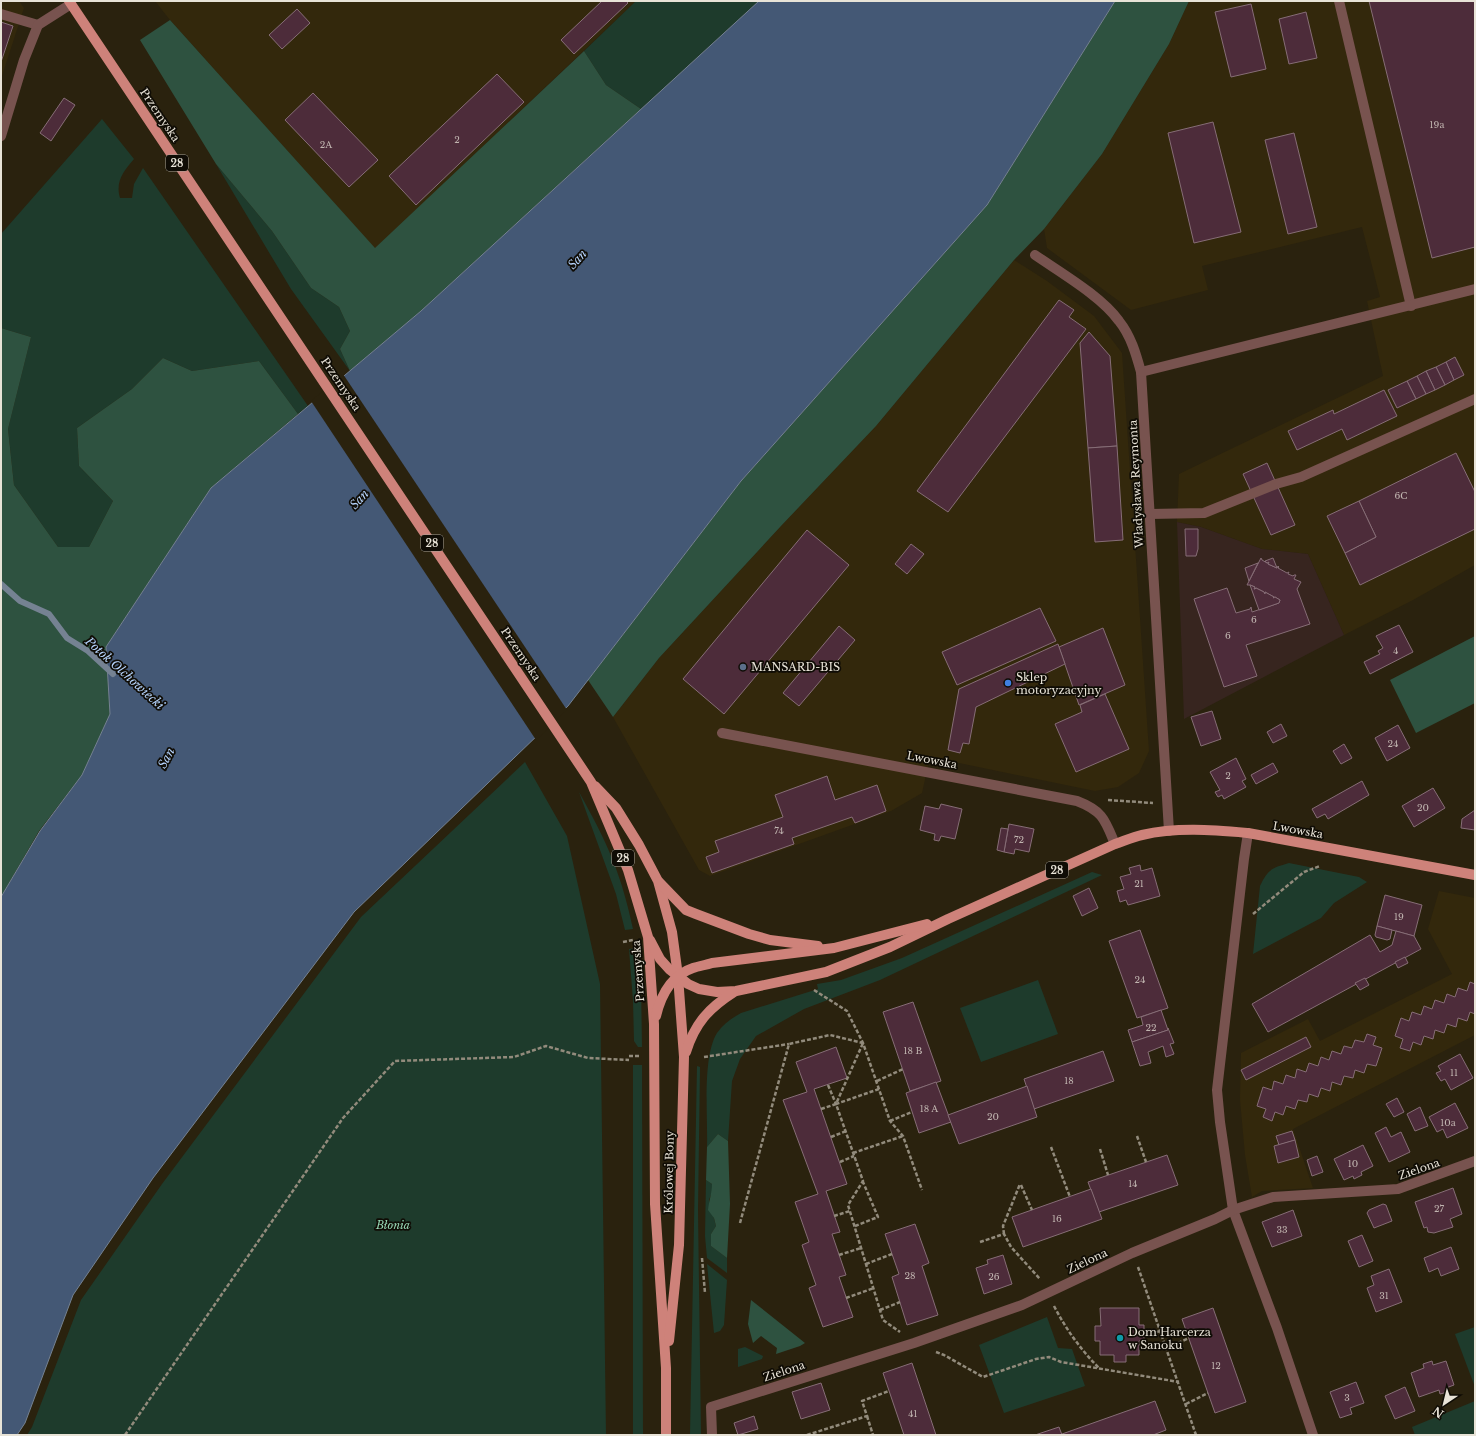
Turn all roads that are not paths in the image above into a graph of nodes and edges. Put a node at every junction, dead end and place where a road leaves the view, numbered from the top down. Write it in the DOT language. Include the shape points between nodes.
graph roads {
  1 [pos="1339,1"];
  2 [pos="70,3"];
  3 [pos="1,14"];
  4 [pos="38,25"];
  5 [pos="1,136"];
  6 [pos="1035,255"];
  7 [pos="1475,289"];
  8 [pos="1411,306"];
  9 [pos="1141,372"];
  10 [pos="1475,399"];
  11 [pos="1150,514"];
  12 [pos="722,733"];
  13 [pos="591,782"];
  14 [pos="1169,831"];
  15 [pos="1248,833"];
  16 [pos="1115,844"];
  17 [pos="1475,874"];
  18 [pos="658,881"];
  19 [pos="948,919"];
  20 [pos="648,937"];
  21 [pos="834,948"];
  22 [pos="678,976"];
  23 [pos="736,991"];
  24 [pos="654,1024"];
  25 [pos="684,1057"];
  26 [pos="1475,1161"];
  27 [pos="1233,1210"];
  28 [pos="666,1368"];
  29 [pos="666,1435"];
  30 [pos="712,1435"];
  31 [pos="1313,1435"];
  1 -- 8 [label="street"];
  2 -- 4 [label="street"];
  2 -- 13 [label="main road, Przemyska / 28"];
  3 -- 4 [label="street"];
  4 -- 5 [label="street" via="24,60"];
  6 -- 9 [label="street, Władysława Reymonta" via="1099,301 1119,321 1133,346"];
  7 -- 8 [label="street"];
  8 -- 9 [label="street"];
  9 -- 11 [label="street, Władysława Reymonta"];
  10 -- 11 [label="street" via="1301,477 1276,484 1204,513"];
  11 -- 14 [label="street, Władysława Reymonta"];
  12 -- 16 [label="street, Lwowska" via="1077,801 1091,806 1101,814"];
  13 -- 18 [label="main road, Przemyska / 28" via="616,808"];
  13 -- 20 [label="main road, Przemyska / 28" via="628,870"];
  14 -- 15 [label="main road, Lwowska / 28" via="1212,830"];
  14 -- 16 [label="main road, Lwowska / 28" via="1142,835"];
  15 -- 17 [label="main road, Lwowska / 28"];
  15 -- 27 [label="street" via="1217,1090"];
  16 -- 19 [label="main road, Lwowska / 28"];
  18 -- 21 [label="main road, Lwowska / 28" via="686,910 727,927 770,940"];
  18 -- 22 [label="main road, Przemyska" via="672,932"];
  19 -- 21 [label="main road, Lwowska / 28"];
  19 -- 23 [label="main road, Lwowska / 28" via="890,948 826,972"];
  20 -- 22 [label="main road, Lwowska / 28" via="660,959"];
  20 -- 24 [label="main road, Przemyska"];
  21 -- 22 [label="main road, Lwowska" via="712,963 692,968"];
  22 -- 23 [label="main road, Lwowska / 28" via="699,989 717,992"];
  22 -- 24 [label="main road, Lwowska" via="662,997"];
  22 -- 25 [label="main road, Królowej Bony"];
  23 -- 25 [label="main road, Lwowska" via="722,999 702,1018"];
  24 -- 28 [label="main road, Królowej Bony" via="655,1204"];
  25 -- 28 [label="main road, Królowej Bony" via="679,1245"];
  26 -- 27 [label="street, Zielona" via="1398,1189 1273,1197"];
  27 -- 30 [label="street, Zielona" via="1015,1307 914,1343 711,1407"];
  27 -- 31 [label="street"];
  28 -- 29 [label="main road, Królowej Bony"];
}
